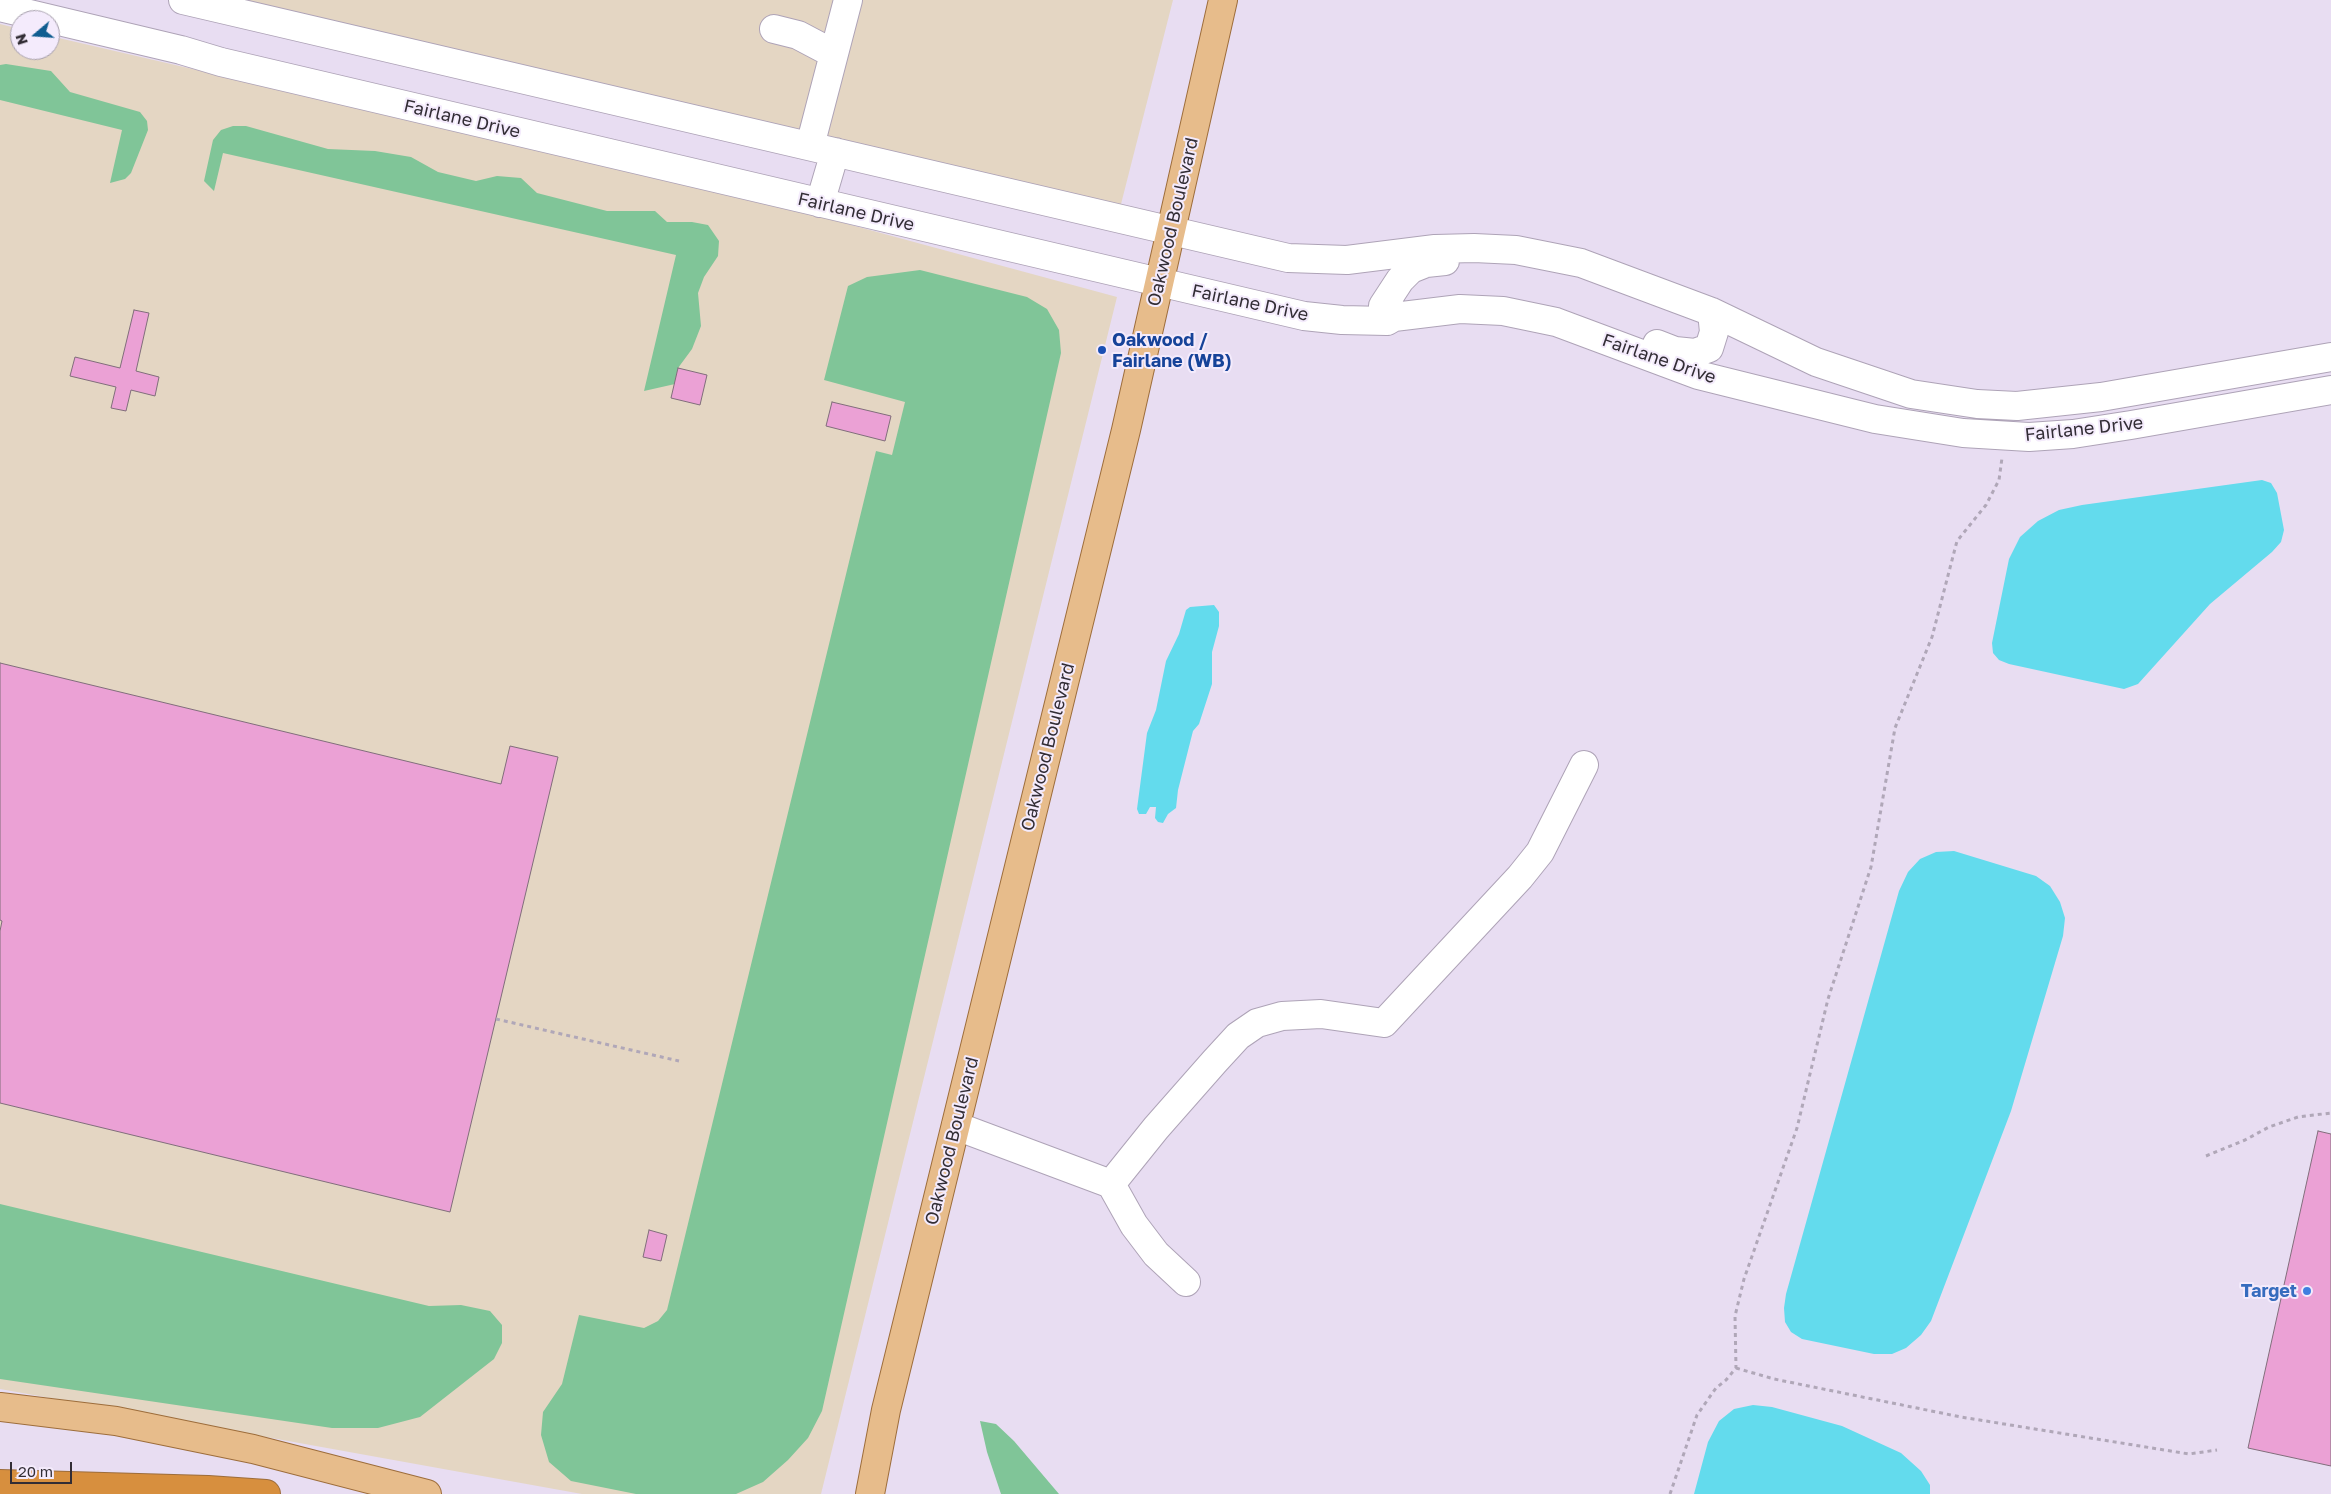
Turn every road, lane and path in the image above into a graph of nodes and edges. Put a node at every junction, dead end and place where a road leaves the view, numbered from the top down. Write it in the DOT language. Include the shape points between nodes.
graph roads {
  1 [pos="183,0"];
  2 [pos="848,0"];
  3 [pos="1223,0"];
  4 [pos="0,7"];
  5 [pos="774,29"];
  6 [pos="834,54"];
  7 [pos="822,149"];
  8 [pos="820,203"];
  9 [pos="1172,232"];
  10 [pos="1581,263"];
  11 [pos="1158,283"];
  12 [pos="1712,312"];
  13 [pos="1387,320"];
  14 [pos="1556,322"];
  15 [pos="2331,357"];
  16 [pos="2331,390"];
  17 [pos="2002,455"];
  18 [pos="1584,765"];
  19 [pos="496,1019"];
  20 [pos="679,1061"];
  21 [pos="2331,1113"];
  22 [pos="956,1126"];
  23 [pos="2206,1156"];
  24 [pos="1111,1184"];
  25 [pos="1186,1282"];
  26 [pos="1736,1368"];
  27 [pos="0,1407"];
  28 [pos="2217,1450"];
  29 [pos="0,1484"];
  30 [pos="266,1494"];
  31 [pos="427,1494"];
  32 [pos="870,1494"];
  33 [pos="1670,1494"];
  1 -- 7 [label="street, Fairlane Drive"];
  2 -- 6 [label="street"];
  3 -- 9 [label="main road, Oakwood Boulevard"];
  4 -- 8 [label="street, Fairlane Drive"];
  5 -- 6 [label="street" via="798,35"];
  6 -- 7 [label="street"];
  7 -- 8 [label="street"];
  7 -- 9 [label="street, Fairlane Drive"];
  8 -- 11 [label="street, Fairlane Drive"];
  9 -- 10 [label="street, Fairlane Drive" via="1288,258 1347,260 1435,249 1474,248 1516,250"];
  9 -- 11 [label="main road, Oakwood Boulevard"];
  10 -- 12 [label="street, Fairlane Drive"];
  10 -- 13 [label="street" via="1481,260 1426,263 1412,269 1400,280 1383,306"];
  11 -- 13 [label="street, Fairlane Drive" via="1304,316"];
  11 -- 22 [label="main road, Oakwood Boulevard" via="1123,440"];
  12 -- 14 [label="street" via="1714,332 1709,348 1695,353 1675,351 1593,319"];
  12 -- 15 [label="street, Fairlane Drive" via="1825,365 1911,394 1977,404 2017,406 2101,397"];
  13 -- 14 [label="street, Fairlane Drive" via="1460,309 1504,311"];
  14 -- 16 [label="street, Fairlane Drive" via="1698,375 1875,419 1963,433 2030,437 2073,434"];
  17 -- 26 [label="path" via="1999,480 1986,505 1957,541 1932,637 1895,728 1871,867 1828,999 1797,1128 1744,1279 1735,1316"];
  18 -- 24 [label="street" via="1540,852 1384,1023 1321,1014 1282,1016 1257,1023 1238,1036 1215,1061"];
  19 -- 20 [label="path"];
  21 -- 23 [label="path" via="2298,1116"];
  22 -- 24 [label="street"];
  22 -- 32 [label="main road, Oakwood Boulevard" via="886,1410"];
  24 -- 25 [label="street" via="1134,1225 1156,1254"];
  26 -- 28 [label="path" via="1774,1379 1970,1418 2189,1454"];
  26 -- 33 [label="path" via="1716,1388 1698,1414"];
  27 -- 31 [label="main road" via="116,1421 214,1441"];
  29 -- 30 [label="highway"];
}
